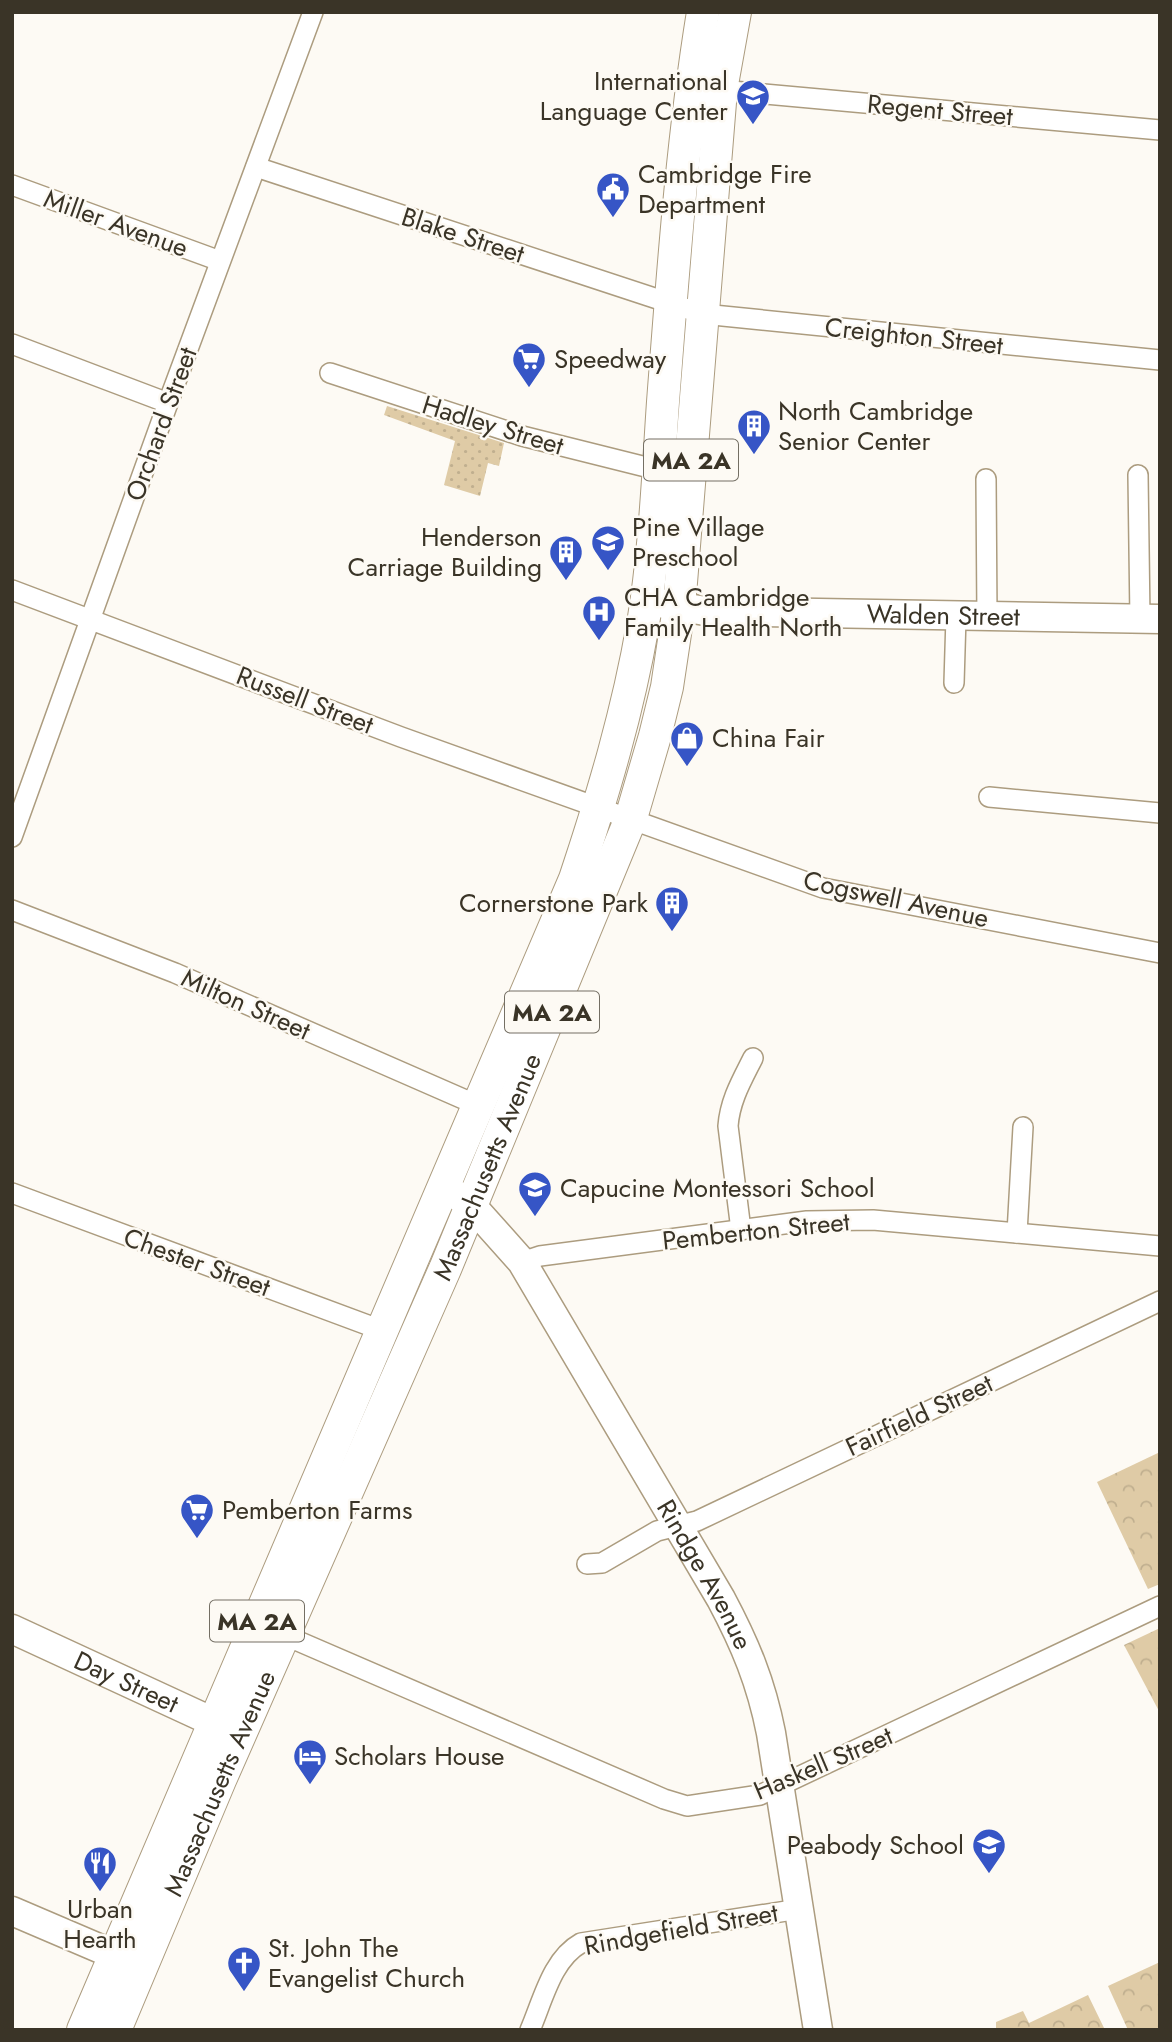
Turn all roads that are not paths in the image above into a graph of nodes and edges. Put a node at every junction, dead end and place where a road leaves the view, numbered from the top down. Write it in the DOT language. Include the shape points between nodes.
graph roads {
  1 [pos="313,12"];
  2 [pos="704,12"];
  3 [pos="735,12"];
  4 [pos="721,90"];
  5 [pos="1160,130"];
  6 [pos="256,167"];
  7 [pos="12,185"];
  8 [pos="220,261"];
  9 [pos="670,303"];
  10 [pos="703,314"];
  11 [pos="12,344"];
  12 [pos="1160,359"];
  13 [pos="330,373"];
  14 [pos="168,403"];
  15 [pos="658,470"];
  16 [pos="1138,475"];
  17 [pos="986,479"];
  18 [pos="12,590"];
  19 [pos="646,600"];
  20 [pos="679,607"];
  21 [pos="956,617"];
  22 [pos="987,617"];
  23 [pos="90,619"];
  24 [pos="1150,619"];
  25 [pos="954,683"];
  26 [pos="989,797"];
  27 [pos="599,807"];
  28 [pos="1160,813"];
  29 [pos="631,818"];
  30 [pos="12,837"];
  31 [pos="12,909"];
  32 [pos="1160,953"];
  33 [pos="753,1058"];
  34 [pos="477,1105"];
  35 [pos="1023,1127"];
  36 [pos="444,1185"];
  37 [pos="12,1193"];
  38 [pos="471,1206"];
  39 [pos="741,1230"];
  40 [pos="1017,1233"];
  41 [pos="1160,1246"];
  42 [pos="522,1262"];
  43 [pos="1160,1301"];
  44 [pos="381,1331"];
  45 [pos="300,1520"];
  46 [pos="678,1526"];
  47 [pos="329,1534"];
  48 [pos="587,1564"];
  49 [pos="1160,1606"];
  50 [pos="12,1629"];
  51 [pos="284,1635"];
  52 [pos="227,1729"];
  53 [pos="780,1785"];
  54 [pos="799,1909"];
  55 [pos="12,1911"];
  56 [pos="128,1961"];
  57 [pos="108,2025"];
  58 [pos="530,2030"];
  59 [pos="818,2030"];
  1 -- 6 [label="street, Orchard Street"];
  2 -- 9 [label="main road, Massachusetts Avenue / MA 2A" via="693,75"];
  3 -- 4 [label="main road, Massachusetts Avenue / MA 2A"];
  4 -- 5 [label="street, Regent Street"];
  4 -- 10 [label="main road, Massachusetts Avenue / MA 2A"];
  6 -- 8 [label="street, Orchard Street"];
  6 -- 9 [label="street, Blake Street"];
  7 -- 8 [label="street, Miller Avenue"];
  8 -- 14 [label="street, Orchard Street"];
  9 -- 10 [label="street, Creighton Street"];
  9 -- 15 [label="main road, Massachusetts Avenue / MA 2A"];
  10 -- 12 [label="street, Creighton Street"];
  10 -- 20 [label="main road, Massachusetts Avenue / MA 2A"];
  11 -- 14 [label="street"];
  13 -- 15 [label="street, Hadley Street" via="522,436"];
  14 -- 23 [label="street, Orchard Street"];
  15 -- 19 [label="main road, Massachusetts Avenue / MA 2A"];
  16 -- 24 [label="street"];
  17 -- 22 [label="street"];
  18 -- 23 [label="street, Russell Street"];
  19 -- 20 [label="street, Walden Street"];
  19 -- 27 [label="main road, Massachusetts Avenue / MA 2A" via="628,702"];
  20 -- 21 [label="street, Walden Street"];
  20 -- 29 [label="main road, Massachusetts Avenue / MA 2A" via="656,736"];
  21 -- 22 [label="street, Walden Street"];
  21 -- 25 [label="street"];
  22 -- 24 [label="street, Walden Street"];
  23 -- 27 [label="street, Russell Street"];
  23 -- 30 [label="street, Orchard Street"];
  26 -- 28 [label="street"];
  27 -- 29 [label="street, Cogswell Avenue"];
  27 -- 34 [label="main road, Massachusetts Avenue / MA 2A" via="575,879"];
  29 -- 32 [label="street, Cogswell Avenue" via="823,888"];
  29 -- 38 [label="main road, Massachusetts Avenue / MA 2A"];
  31 -- 34 [label="street, Milton Street" via="174,973"];
  33 -- 39 [label="street" via="729,1111"];
  34 -- 36 [label="main road, Massachusetts Avenue / MA 2A"];
  35 -- 40 [label="street"];
  36 -- 38 [label="street, Rindge Avenue"];
  36 -- 44 [label="main road, Massachusetts Avenue / MA 2A"];
  37 -- 44 [label="street, Chester Street"];
  38 -- 42 [label="street, Rindge Avenue"];
  38 -- 47 [label="main road, Massachusetts Avenue / MA 2A"];
  39 -- 40 [label="street, Pemberton Street" via="807,1221 873,1220"];
  39 -- 42 [label="street, Pemberton Street"];
  40 -- 41 [label="street, Pemberton Street"];
  42 -- 46 [label="street, Rindge Avenue"];
  43 -- 46 [label="street, Fairfield Street" via="697,1521"];
  44 -- 45 [label="main road, Massachusetts Avenue / MA 2A"];
  45 -- 47 [label="main road"];
  45 -- 52 [label="main road, Massachusetts Avenue / MA 2A"];
  46 -- 48 [label="street, Fairfield Street" via="657,1531 602,1563"];
  46 -- 53 [label="street, Rindge Avenue" via="755,1668"];
  47 -- 51 [label="main road, Massachusetts Avenue / MA 2A"];
  49 -- 53 [label="street, Haskell Street"];
  50 -- 52 [label="street, Day Street"];
  51 -- 52 [label="main road, Massachusetts Avenue / MA 2A"];
  51 -- 53 [label="street, Haskell Street" via="687,1806 760,1795"];
  52 -- 56 [label="main road, Massachusetts Avenue / MA 2A"];
  53 -- 54 [label="street, Rindge Avenue"];
  54 -- 58 [label="street, Rindgefield Street" via="581,1943 568,1950 558,1964"];
  54 -- 59 [label="street, Rindge Avenue"];
  55 -- 56 [label="street"];
  56 -- 57 [label="main road, Massachusetts Avenue / MA 2A"];
}
